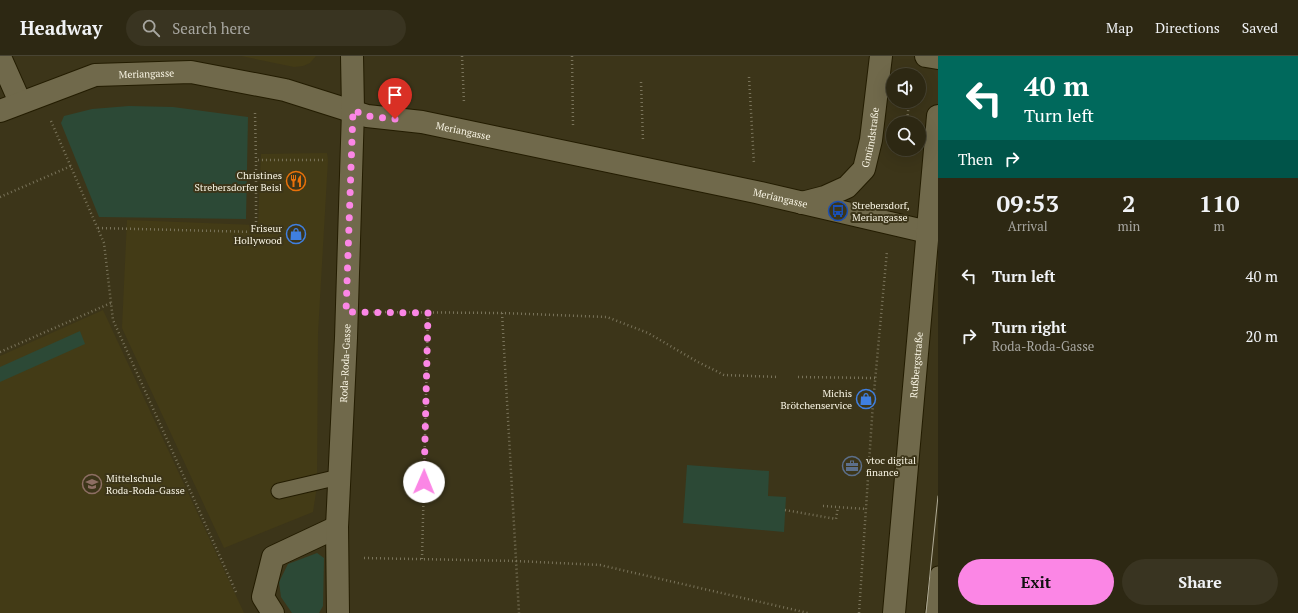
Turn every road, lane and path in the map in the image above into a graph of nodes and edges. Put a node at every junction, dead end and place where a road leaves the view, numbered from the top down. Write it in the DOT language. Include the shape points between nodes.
graph roads {
  1 [pos="352,56"];
  2 [pos="462,56"];
  3 [pos="572,56"];
  4 [pos="881,56"];
  5 [pos="926,56"];
  6 [pos="0,57"];
  7 [pos="938,58"];
  8 [pos="749,77"];
  9 [pos="641,82"];
  10 [pos="40,95"];
  11 [pos="20,102"];
  12 [pos="353,110"];
  13 [pos="0,111"];
  14 [pos="255,113"];
  15 [pos="938,116"];
  16 [pos="465,131"];
  17 [pos="574,155"];
  18 [pos="256,160"];
  19 [pos="328,160"];
  20 [pos="71,166"];
  21 [pos="644,170"];
  22 [pos="756,192"];
  23 [pos="0,197"];
  24 [pos="801,203"];
  25 [pos="893,223"];
  26 [pos="98,228"];
  27 [pos="928,232"];
  28 [pos="111,304"];
  29 [pos="346,312"];
  30 [pos="428,313"];
  31 [pos="502,313"];
  32 [pos="0,352"];
  33 [pos="798,376"];
  34 [pos="779,377"];
  35 [pos="875,378"];
  36 [pos="339,477"];
  37 [pos="279,491"];
  38 [pos="823,506"];
  39 [pos="838,507"];
  40 [pos="866,509"];
  41 [pos="785,510"];
  42 [pos="337,527"];
  43 [pos="337,557"];
  44 [pos="422,559"];
  45 [pos="516,561"];
  46 [pos="938,574"];
  47 [pos="239,599"];
  48 [pos="273,613"];
  49 [pos="338,613"];
  50 [pos="520,613"];
  51 [pos="808,613"];
  52 [pos="859,613"];
  53 [pos="894,613"];
  54 [pos="934,613"];
  1 -- 12 [label="street, Roda-Roda-Gasse"];
  2 -- 16 [label="path"];
  3 -- 17 [label="path"];
  4 -- 24 [label="street, Gmündstraße" via="871,140 864,169 848,186 825,197"];
  5 -- 7 [label="street"];
  6 -- 11 [label="street"];
  8 -- 22 [label="path"];
  9 -- 21 [label="path"];
  10 -- 11 [label="street, Meriangasse"];
  10 -- 12 [label="street, Meriangasse" via="95,75 191,72 285,90"];
  10 -- 20 [label="path"];
  11 -- 13 [label="street, Meriangasse"];
  12 -- 16 [label="street, Meriangasse" via="367,116 422,122"];
  12 -- 29 [label="street, Roda-Roda-Gasse"];
  14 -- 18 [label="path"];
  15 -- 27 [label="street, Rußbergstraße"];
  16 -- 17 [label="street, Meriangasse"];
  17 -- 21 [label="street, Meriangasse"];
  18 -- 19 [label="path"];
  18 -- 26 [label="path" via="256,232"];
  20 -- 23 [label="path"];
  20 -- 26 [label="path"];
  21 -- 22 [label="street, Meriangasse"];
  22 -- 24 [label="street, Meriangasse"];
  24 -- 25 [label="street, Meriangasse"];
  25 -- 27 [label="street, Meriangasse"];
  25 -- 35 [label="path" via="888,247"];
  26 -- 28 [label="path" via="104,243"];
  27 -- 53 [label="street, Rußbergstraße"];
  28 -- 32 [label="path"];
  28 -- 47 [label="path" via="113,320"];
  29 -- 30 [label="path"];
  29 -- 36 [label="street, Roda-Roda-Gasse"];
  30 -- 31 [label="path"];
  30 -- 44 [label="path"];
  31 -- 34 [label="path" via="607,318 648,333 696,362 724,375"];
  31 -- 45 [label="path"];
  33 -- 35 [label="path"];
  35 -- 40 [label="path"];
  36 -- 37 [label="lane"];
  36 -- 42 [label="street, Roda-Roda-Gasse"];
  38 -- 39 [label="path"];
  39 -- 40 [label="path"];
  39 -- 41 [label="path" via="836,519"];
  40 -- 52 [label="path"];
  42 -- 43 [label="street, Roda-Roda-Gasse"];
  42 -- 48 [label="street" via="273,557 263,597"];
  43 -- 44 [label="path"];
  43 -- 49 [label="street, Roda-Roda-Gasse"];
  44 -- 45 [label="path"];
  45 -- 50 [label="path"];
  45 -- 51 [label="path" via="600,565"];
  46 -- 54 [label="lane"];
}
